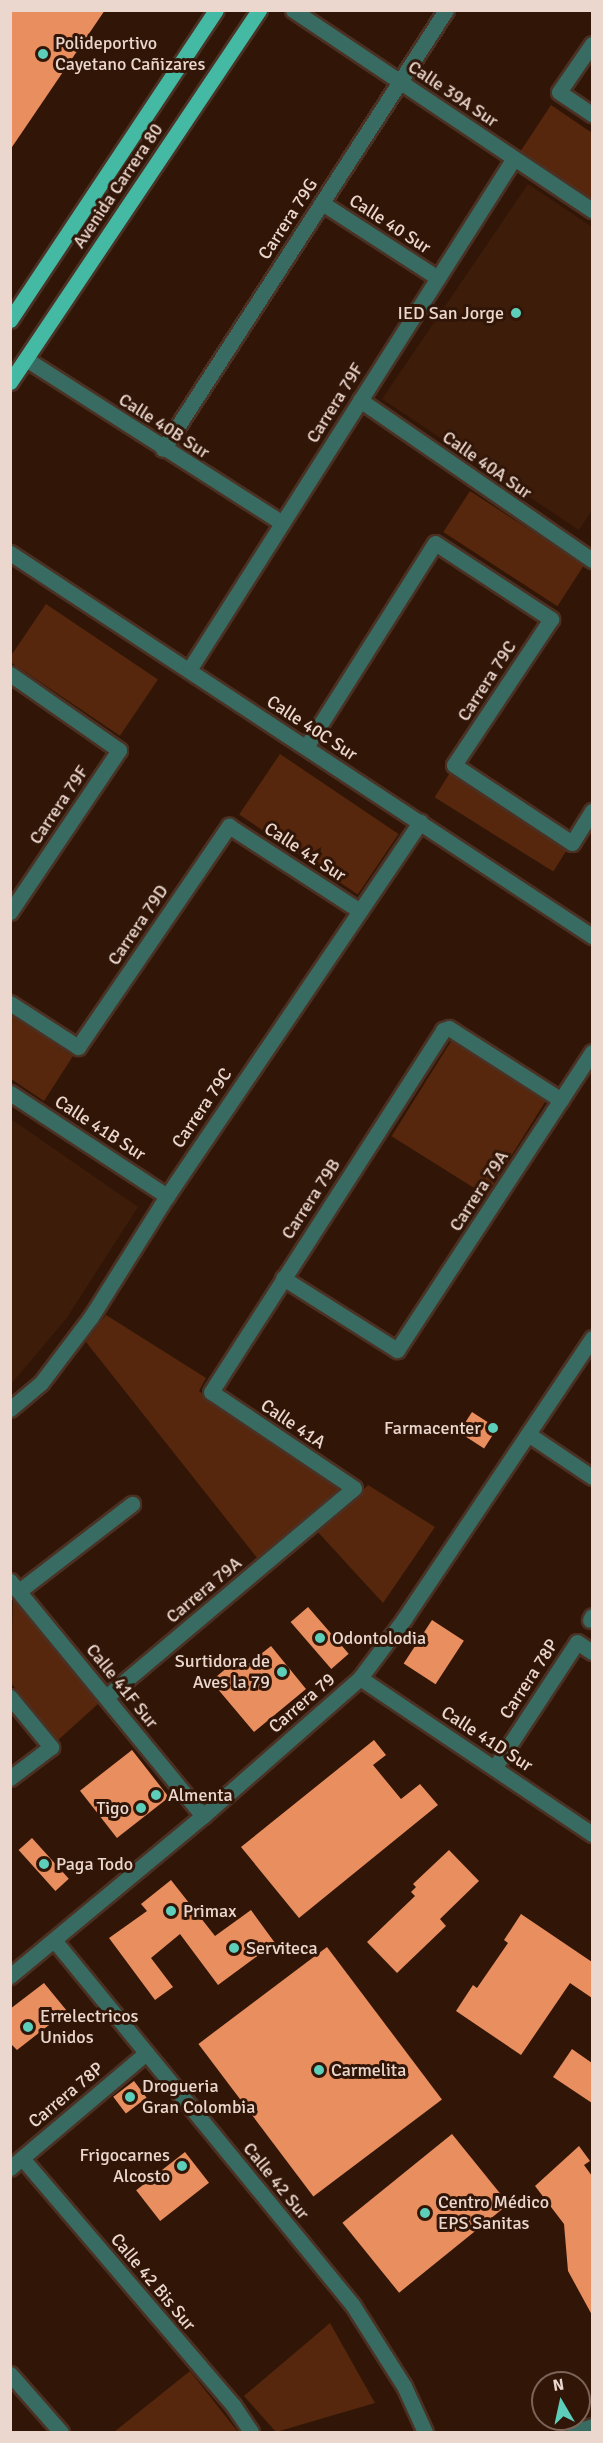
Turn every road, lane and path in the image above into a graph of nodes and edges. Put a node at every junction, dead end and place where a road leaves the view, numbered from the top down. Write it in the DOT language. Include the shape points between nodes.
graph roads {
  1 [pos="216,10"];
  2 [pos="259,10"];
  3 [pos="293,10"];
  4 [pos="446,10"];
  5 [pos="592,44"];
  6 [pos="400,82"];
  7 [pos="592,114"];
  8 [pos="514,158"];
  9 [pos="322,203"];
  10 [pos="592,210"];
  11 [pos="438,278"];
  12 [pos="10,320"];
  13 [pos="26,360"];
  14 [pos="10,382"];
  15 [pos="360,400"];
  16 [pos="163,449"];
  17 [pos="282,523"];
  18 [pos="10,553"];
  19 [pos="591,557"];
  20 [pos="189,670"];
  21 [pos="10,674"];
  22 [pos="306,747"];
  23 [pos="592,811"];
  24 [pos="420,822"];
  25 [pos="229,826"];
  26 [pos="360,911"];
  27 [pos="10,912"];
  28 [pos="592,936"];
  29 [pos="10,1003"];
  30 [pos="592,1052"];
  31 [pos="10,1093"];
  32 [pos="561,1100"];
  33 [pos="167,1196"];
  34 [pos="283,1278"];
  35 [pos="592,1338"];
  36 [pos="211,1392"];
  37 [pos="10,1409"];
  38 [pos="528,1434"];
  39 [pos="592,1477"];
  40 [pos="354,1488"];
  41 [pos="132,1504"];
  42 [pos="15,1586"];
  43 [pos="592,1653"];
  44 [pos="360,1678"];
  45 [pos="10,1697"];
  46 [pos="106,1698"];
  47 [pos="495,1767"];
  48 [pos="10,1778"];
  49 [pos="203,1816"];
  50 [pos="592,1834"];
  51 [pos="54,1940"];
  52 [pos="10,1976"];
  53 [pos="146,2053"];
  54 [pos="16,2163"];
  55 [pos="10,2374"];
  56 [pos="592,2426"];
  57 [pos="61,2433"];
  58 [pos="252,2433"];
  59 [pos="425,2433"];
  60 [pos="574,2433"];
  1 -- 12 [label="main road, Avenida Carrera 80"];
  2 -- 13 [label="main road, Avenida Carrera 80"];
  3 -- 6 [label="street, Calle 39A Sur"];
  4 -- 6 [label="street, Carrera 79G"];
  5 -- 7 [label="street" via="559,92"];
  6 -- 8 [label="street, Calle 39A Sur"];
  6 -- 9 [label="street, Carrera 79G"];
  8 -- 10 [label="street, Calle 39A Sur"];
  8 -- 11 [label="street, Carrera 79F"];
  9 -- 11 [label="street, Calle 40 Sur"];
  9 -- 16 [label="street, Carrera 79G"];
  11 -- 15 [label="street, Carrera 79F"];
  13 -- 14 [label="main road, Avenida Carrera 80"];
  13 -- 16 [label="street, Calle 40B Sur"];
  15 -- 17 [label="street, Carrera 79F"];
  15 -- 19 [label="street, Calle 40A Sur"];
  16 -- 17 [label="street, Calle 40B Sur"];
  17 -- 20 [label="street, Carrera 79F"];
  18 -- 20 [label="street, Calle 40C Sur"];
  20 -- 22 [label="street, Calle 40C Sur"];
  21 -- 27 [label="street, Carrera 79F" via="119,750"];
  22 -- 23 [label="street, Carrera 79C" via="435,543 551,619 454,765 572,843"];
  22 -- 24 [label="street, Calle 40C Sur"];
  24 -- 26 [label="street, Carrera 79C"];
  24 -- 28 [label="street, Calle 40C Sur"];
  25 -- 26 [label="street, Calle 41 Sur"];
  25 -- 29 [label="street, Carrera 79D" via="78,1047"];
  26 -- 33 [label="street, Carrera 79C"];
  30 -- 32 [label="street, Carrera 79A"];
  31 -- 33 [label="street, Calle 41B Sur"];
  32 -- 34 [label="street, Carrera 79A" via="398,1350"];
  32 -- 34 [label="street, Carrera 79B" via="446,1027"];
  33 -- 37 [label="street, Carrera 79C" via="81,1331 41,1383"];
  34 -- 36 [label="street, Carrera 79B"];
  35 -- 38 [label="street, Carrera 79"];
  36 -- 40 [label="street, Calle 41A"];
  38 -- 39 [label="street"];
  38 -- 44 [label="street, Carrera 79"];
  40 -- 46 [label="street, Carrera 79A"];
  41 -- 42 [label="street"];
  42 -- 46 [label="street, Calle 41F Sur"];
  43 -- 47 [label="street, Carrera 78P" via="577,1642"];
  44 -- 47 [label="street, Calle 41D Sur"];
  44 -- 49 [label="street, Carrera 79"];
  45 -- 48 [label="street" via="51,1747"];
  46 -- 49 [label="street, Calle 41F Sur"];
  47 -- 50 [label="street, Calle 41D Sur"];
  49 -- 51 [label="street, Carrera 79"];
  51 -- 52 [label="street, Carrera 79"];
  51 -- 53 [label="street, Calle 42 Sur"];
  53 -- 54 [label="street, Carrera 78P"];
  53 -- 59 [label="street, Calle 42 Sur" via="352,2304 404,2386"];
  54 -- 58 [label="street, Calle 42 Bis Sur" via="233,2405"];
  55 -- 57 [label="street"];
  56 -- 60 [label="street"];
}
